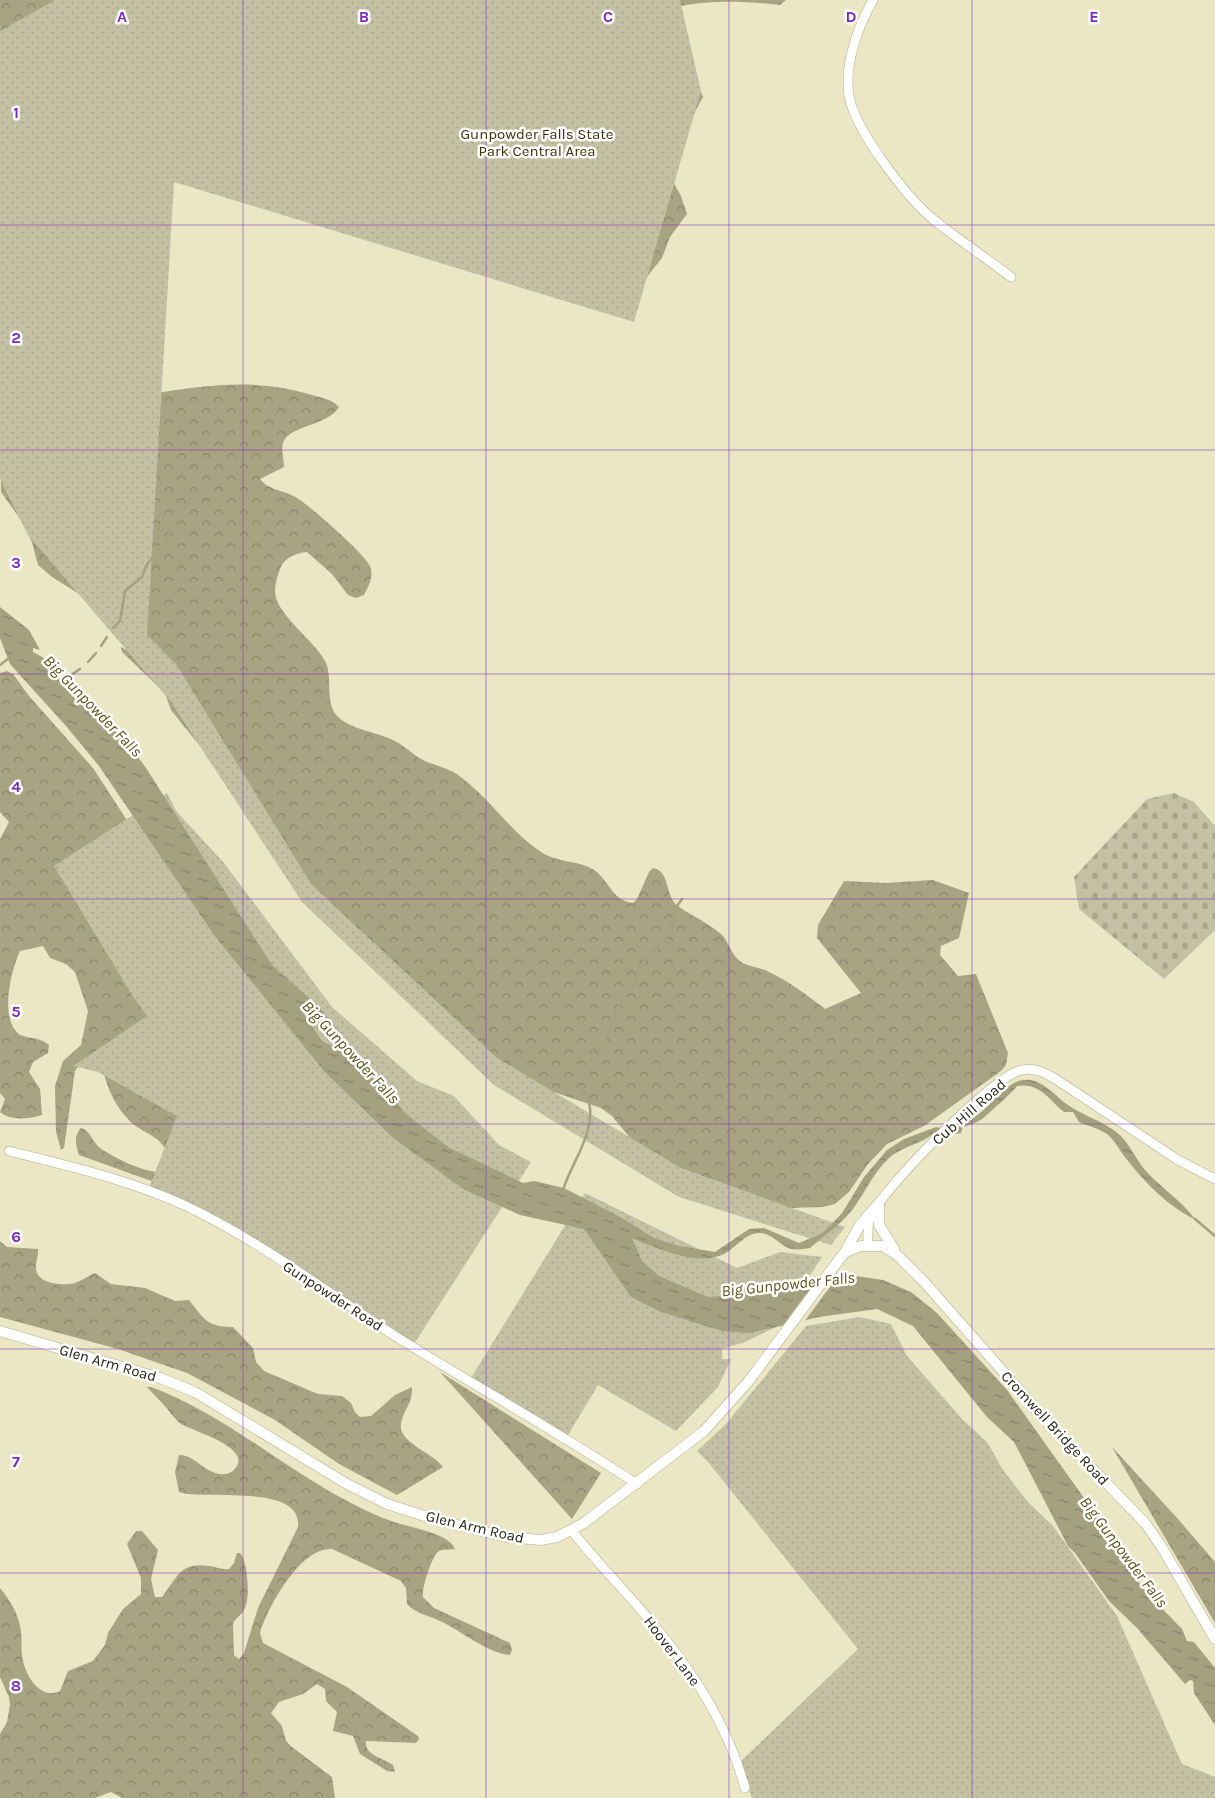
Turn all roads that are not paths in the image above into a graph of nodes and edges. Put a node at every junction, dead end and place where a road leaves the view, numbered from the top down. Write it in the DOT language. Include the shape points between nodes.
graph roads {
  1 [pos="873,0"];
  2 [pos="1012,277"];
  3 [pos="9,1150"];
  4 [pos="1215,1180"];
  5 [pos="879,1202"];
  6 [pos="868,1244"];
  7 [pos="844,1253"];
  8 [pos="898,1255"];
  9 [pos="0,1331"];
  10 [pos="637,1484"];
  11 [pos="572,1530"];
  12 [pos="1215,1639"];
  13 [pos="745,1788"];
  1 -- 2 [label="street" via="860,30 848,78 849,96 857,122 886,166 933,219"];
  3 -- 10 [label="street, Gunpowder Road" via="131,1185 195,1211 234,1232"];
  4 -- 5 [label="street, Cub Hill Road" via="1196,1171 1070,1088 1039,1071 1026,1069 1013,1074 947,1128"];
  5 -- 6 [label="street, Cub Hill Road" via="870,1218"];
  5 -- 7 [label="main road, Glen Arm Road" via="860,1225"];
  5 -- 8 [label="main road" via="878,1225"];
  6 -- 7 [label="main road"];
  6 -- 8 [label="main road, Cromwell Bridge Road" via="884,1246"];
  7 -- 10 [label="main road, Glen Arm Road" via="719,1417"];
  8 -- 12 [label="main road, Cromwell Bridge Road" via="1067,1444 1145,1523"];
  9 -- 11 [label="main road, Glen Arm Road" via="160,1378 195,1392 347,1484 404,1509 519,1539 548,1539"];
  10 -- 11 [label="main road, Glen Arm Road"];
  11 -- 13 [label="street, Hoover Lane" via="652,1622 699,1684 732,1748"];
}
